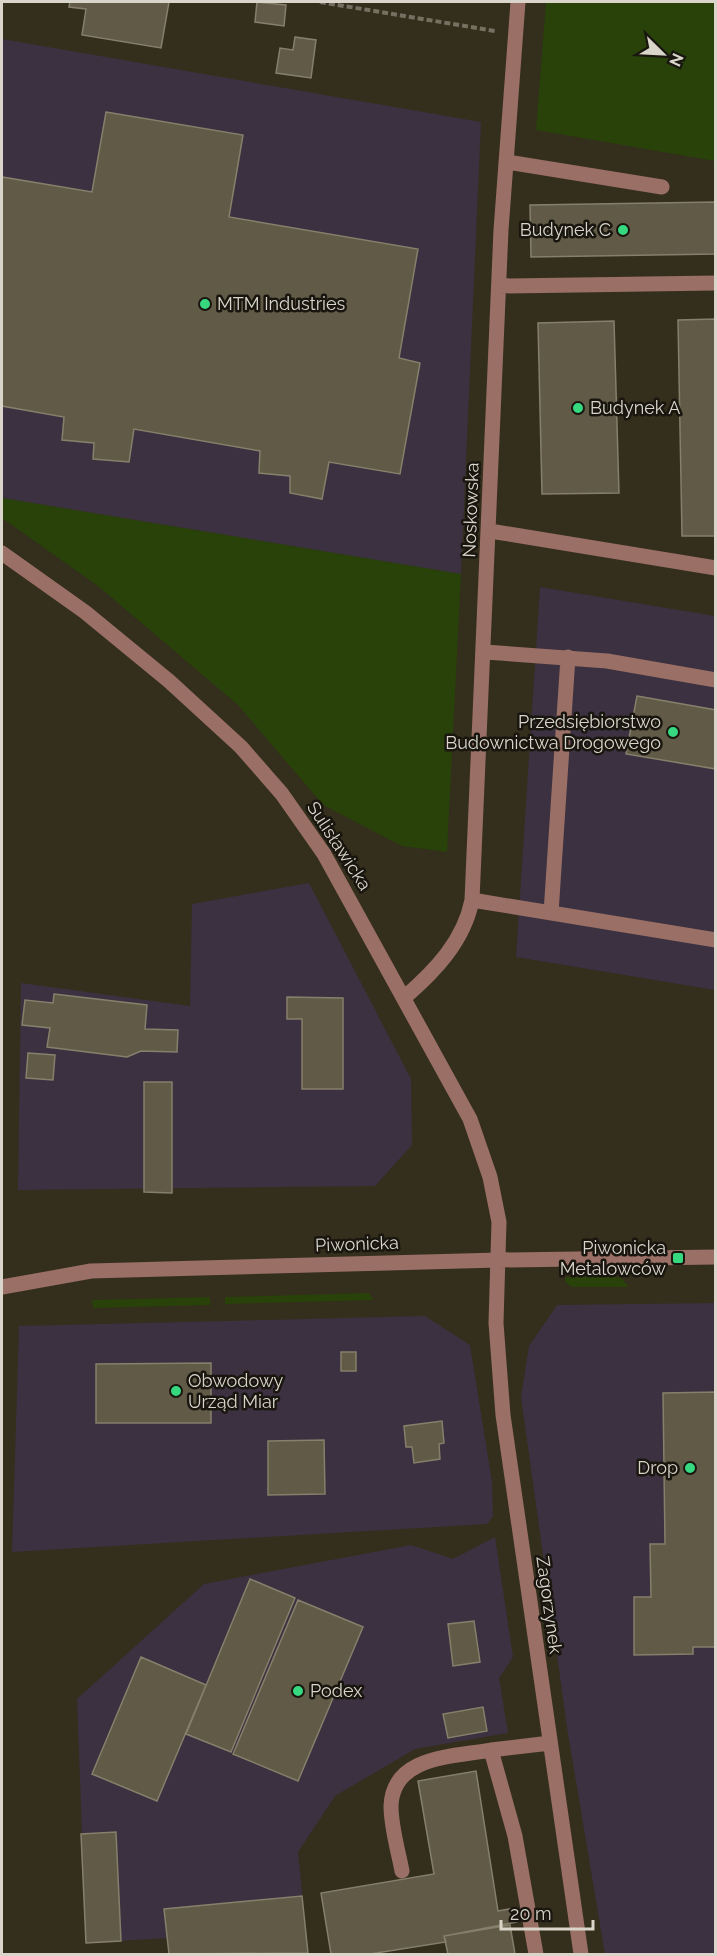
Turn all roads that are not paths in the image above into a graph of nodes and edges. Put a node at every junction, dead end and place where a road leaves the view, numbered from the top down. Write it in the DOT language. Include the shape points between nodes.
graph roads {
  1 [pos="518,2"];
  2 [pos="507,162"];
  3 [pos="662,187"];
  4 [pos="716,282"];
  5 [pos="500,286"];
  6 [pos="490,531"];
  7 [pos="2,553"];
  8 [pos="716,568"];
  9 [pos="485,652"];
  10 [pos="568,657"];
  11 [pos="716,680"];
  12 [pos="472,900"];
  13 [pos="551,913"];
  14 [pos="716,940"];
  15 [pos="405,997"];
  16 [pos="716,1257"];
  17 [pos="499,1260"];
  18 [pos="2,1287"];
  19 [pos="550,1743"];
  20 [pos="491,1750"];
  21 [pos="402,1871"];
  22 [pos="536,1954"];
  23 [pos="581,1954"];
  1 -- 2 [label="street, Noskowska"];
  2 -- 3 [label="street"];
  2 -- 5 [label="street, Noskowska"];
  4 -- 5 [label="street"];
  5 -- 6 [label="street, Noskowska"];
  6 -- 8 [label="street"];
  6 -- 9 [label="street, Noskowska"];
  7 -- 15 [label="street, Sulisławicka" via="85,612 241,747 282,794 324,854"];
  9 -- 10 [label="street"];
  9 -- 12 [label="street, Noskowska"];
  10 -- 11 [label="street"];
  10 -- 13 [label="street"];
  12 -- 13 [label="street"];
  12 -- 15 [label="street, Noskowska" via="454,944 425,980"];
  13 -- 14 [label="street"];
  15 -- 17 [label="street, Sulisławicka" via="470,1119 481,1148 500,1222"];
  16 -- 17 [label="street, Piwonicka"];
  17 -- 18 [label="street, Piwonicka" via="91,1271"];
  17 -- 19 [label="street, Zagorzynek" via="498,1371"];
  19 -- 20 [label="street"];
  19 -- 23 [label="street, Zagorzynek"];
  20 -- 21 [label="street" via="427,1761 401,1777 391,1807"];
  20 -- 22 [label="street" via="515,1836"];
}
